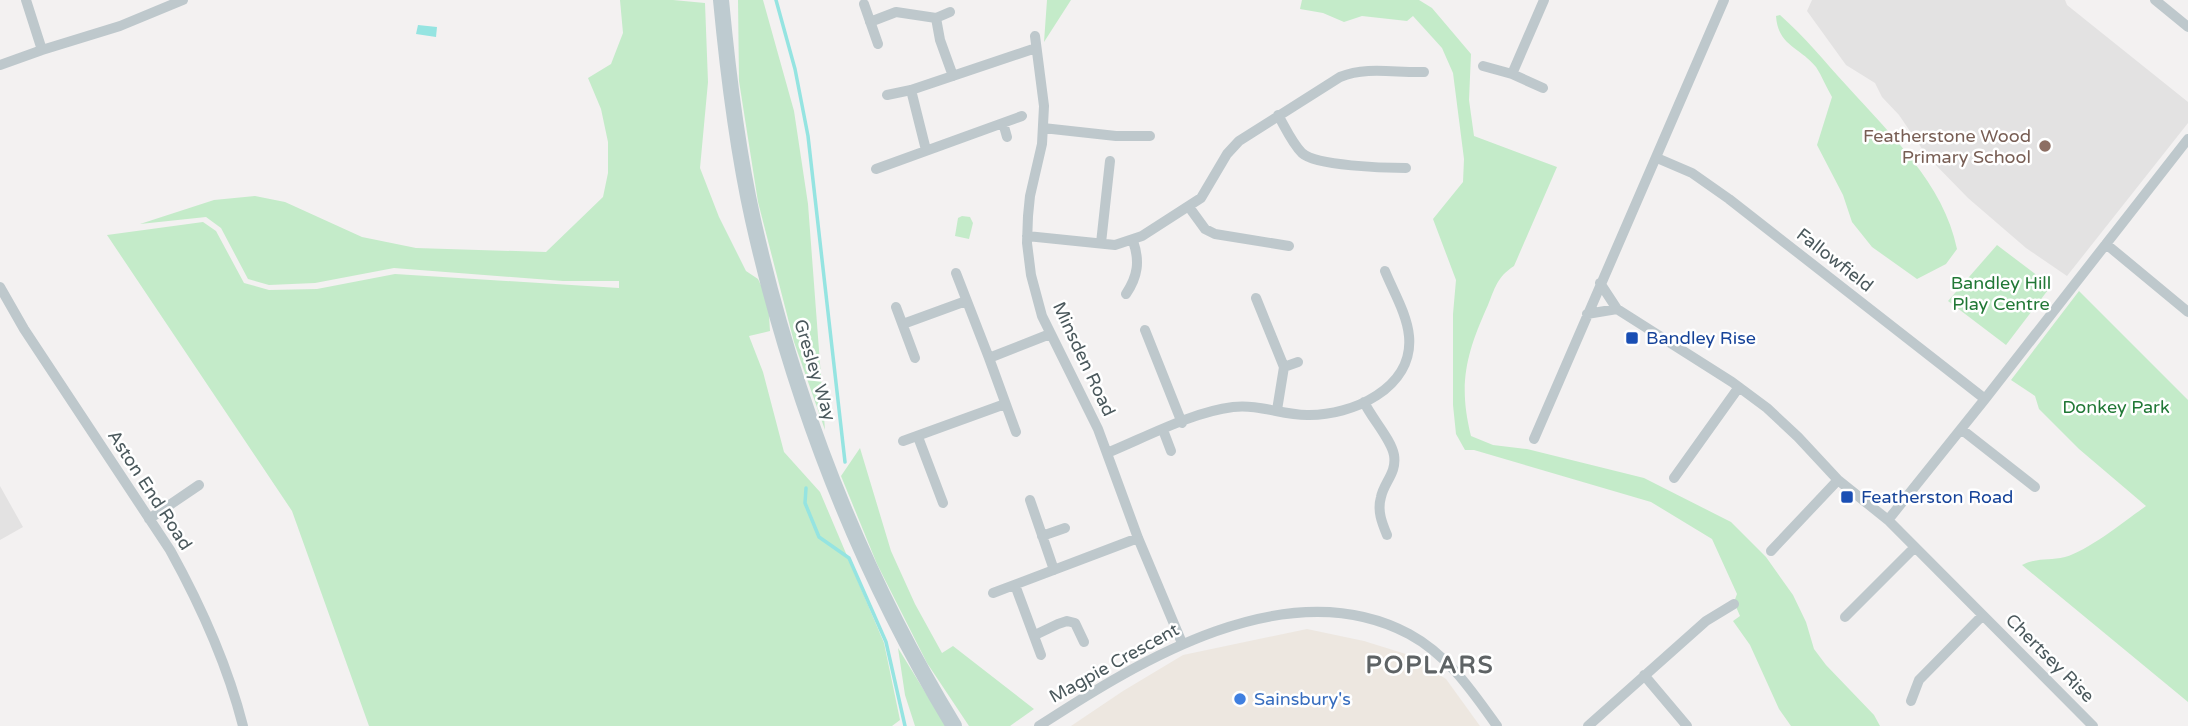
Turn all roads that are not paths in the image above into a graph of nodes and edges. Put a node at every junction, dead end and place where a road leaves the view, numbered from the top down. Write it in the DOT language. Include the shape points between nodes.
graph roads {
  1 [pos="26,0"];
  2 [pos="183,0"];
  3 [pos="721,0"];
  4 [pos="1724,0"];
  5 [pos="2155,0"];
  6 [pos="1541,1"];
  7 [pos="864,4"];
  8 [pos="950,12"];
  9 [pos="936,18"];
  10 [pos="870,22"];
  11 [pos="2188,27"];
  12 [pos="878,44"];
  13 [pos="42,50"];
  14 [pos="0,65"];
  15 [pos="1483,66"];
  16 [pos="1424,72"];
  17 [pos="1512,74"];
  18 [pos="953,76"];
  19 [pos="1543,88"];
  20 [pos="911,90"];
  21 [pos="887,95"];
  22 [pos="1278,115"];
  23 [pos="1022,116"];
  24 [pos="1003,123"];
  25 [pos="1043,128"];
  26 [pos="1150,136"];
  27 [pos="1007,137"];
  28 [pos="2188,139"];
  29 [pos="926,150"];
  30 [pos="1657,158"];
  31 [pos="1110,161"];
  32 [pos="1406,168"];
  33 [pos="876,169"];
  34 [pos="1189,207"];
  35 [pos="1027,236"];
  36 [pos="1133,241"];
  37 [pos="1101,243"];
  38 [pos="2106,244"];
  39 [pos="1289,246"];
  40 [pos="1385,271"];
  41 [pos="956,273"];
  42 [pos="1600,283"];
  43 [pos="0,287"];
  44 [pos="1126,294"];
  45 [pos="1256,298"];
  46 [pos="966,301"];
  47 [pos="896,307"];
  48 [pos="1617,309"];
  49 [pos="2188,312"];
  50 [pos="1587,314"];
  51 [pos="903,324"];
  52 [pos="1145,330"];
  53 [pos="1050,334"];
  54 [pos="915,358"];
  55 [pos="989,358"];
  56 [pos="1298,362"];
  57 [pos="1284,367"];
  58 [pos="1739,387"];
  59 [pos="1985,399"];
  60 [pos="1364,402"];
  61 [pos="1004,404"];
  62 [pos="1277,410"];
  63 [pos="1182,423"];
  64 [pos="1961,429"];
  65 [pos="1163,430"];
  66 [pos="1016,432"];
  67 [pos="918,437"];
  68 [pos="1534,439"];
  69 [pos="903,441"];
  70 [pos="1171,451"];
  71 [pos="1107,453"];
  72 [pos="1674,478"];
  73 [pos="1838,480"];
  74 [pos="199,485"];
  75 [pos="2035,487"];
  76 [pos="1030,500"];
  77 [pos="943,503"];
  78 [pos="149,519"];
  79 [pos="1888,520"];
  80 [pos="1065,528"];
  81 [pos="1387,535"];
  82 [pos="1042,536"];
  83 [pos="1138,538"];
  84 [pos="1914,548"];
  85 [pos="1771,551"];
  86 [pos="1054,570"];
  87 [pos="1015,585"];
  88 [pos="993,593"];
  89 [pos="1734,604"];
  90 [pos="1982,616"];
  91 [pos="1845,617"];
  92 [pos="1035,635"];
  93 [pos="1084,642"];
  94 [pos="1182,643"];
  95 [pos="1041,655"];
  96 [pos="1644,675"];
  97 [pos="1911,701"];
  98 [pos="243,726"];
  99 [pos="954,726"];
  100 [pos="1039,726"];
  101 [pos="1497,726"];
  102 [pos="1588,726"];
  103 [pos="1687,726"];
  104 [pos="2094,726"];
  1 -- 13 [label="street"];
  2 -- 13 [label="street"];
  3 -- 99 [label="street, Gresley Way" via="729,85 753,219 797,382 870,569 904,640"];
  4 -- 30 [label="street"];
  5 -- 11 [label="street"];
  6 -- 17 [label="street"];
  7 -- 10 [label="street"];
  8 -- 9 [label="street"];
  9 -- 10 [label="street" via="896,12"];
  9 -- 18 [label="street"];
  10 -- 12 [label="street"];
  13 -- 14 [label="street"];
  15 -- 17 [label="street"];
  16 -- 22 [label="street" via="1352,72"];
  17 -- 19 [label="street"];
  18 -- 20 [label="street"];
  18 -- 25 [label="street, Minsden Road" via="1036,42 1044,88"];
  20 -- 21 [label="street"];
  20 -- 29 [label="street"];
  22 -- 32 [label="street" via="1297,147 1312,159"];
  22 -- 34 [label="street" via="1239,141 1207,190"];
  23 -- 24 [label="street"];
  24 -- 27 [label="street"];
  24 -- 29 [label="street"];
  25 -- 26 [label="street"];
  25 -- 35 [label="street, Minsden Road"];
  28 -- 38 [label="street"];
  29 -- 33 [label="street"];
  30 -- 42 [label="street"];
  30 -- 59 [label="street, Fallowfield" via="1692,173 1729,199"];
  31 -- 37 [label="street"];
  34 -- 36 [label="street"];
  34 -- 39 [label="street" via="1214,234"];
  35 -- 37 [label="street"];
  35 -- 53 [label="street, Minsden Road" via="1031,275"];
  36 -- 37 [label="street"];
  36 -- 44 [label="street" via="1137,270"];
  38 -- 49 [label="street"];
  38 -- 59 [label="street"];
  40 -- 60 [label="street" via="1398,288 1407,324 1408,354 1394,382"];
  41 -- 46 [label="street"];
  42 -- 48 [label="street, Chertsey Rise"];
  42 -- 50 [label="street"];
  43 -- 78 [label="street, Aston End Road"];
  45 -- 57 [label="street"];
  46 -- 51 [label="street"];
  46 -- 55 [label="street"];
  47 -- 51 [label="street"];
  48 -- 50 [label="street"];
  48 -- 58 [label="street, Chertsey Rise"];
  50 -- 68 [label="street"];
  51 -- 54 [label="street"];
  52 -- 63 [label="street"];
  53 -- 55 [label="street"];
  53 -- 71 [label="street, Minsden Road"];
  55 -- 61 [label="street"];
  56 -- 57 [label="street"];
  57 -- 62 [label="street"];
  58 -- 72 [label="street"];
  58 -- 73 [label="street, Chertsey Rise" via="1798,437"];
  59 -- 64 [label="street"];
  60 -- 62 [label="street" via="1320,415"];
  60 -- 81 [label="street" via="1394,456 1393,471 1380,499"];
  61 -- 66 [label="street"];
  61 -- 67 [label="street"];
  62 -- 63 [label="street" via="1236,407"];
  63 -- 65 [label="street"];
  64 -- 75 [label="street"];
  64 -- 79 [label="street"];
  65 -- 70 [label="street"];
  65 -- 71 [label="street"];
  67 -- 69 [label="street"];
  67 -- 77 [label="street"];
  71 -- 83 [label="street, Minsden Road"];
  73 -- 79 [label="street, Chertsey Rise"];
  73 -- 85 [label="street"];
  74 -- 78 [label="street"];
  76 -- 82 [label="street"];
  78 -- 98 [label="street, Aston End Road" via="170,550 223,659"];
  79 -- 84 [label="street, Chertsey Rise"];
  80 -- 82 [label="street"];
  82 -- 86 [label="street"];
  83 -- 86 [label="street"];
  83 -- 94 [label="street, Minsden Road"];
  84 -- 90 [label="street, Chertsey Rise"];
  84 -- 91 [label="street"];
  86 -- 87 [label="street"];
  87 -- 88 [label="street"];
  87 -- 92 [label="street"];
  89 -- 96 [label="street" via="1706,621"];
  90 -- 97 [label="street, Chertsey Rise" via="1919,680"];
  90 -- 104 [label="street, Chertsey Rise"];
  92 -- 93 [label="street" via="1067,621 1075,623"];
  92 -- 95 [label="street"];
  94 -- 100 [label="street, Magpie Crescent" via="1095,689"];
  94 -- 101 [label="street, Magpie Crescent" via="1235,625 1304,612 1349,615 1386,624 1440,656"];
  96 -- 102 [label="street"];
  96 -- 103 [label="street"];
}
